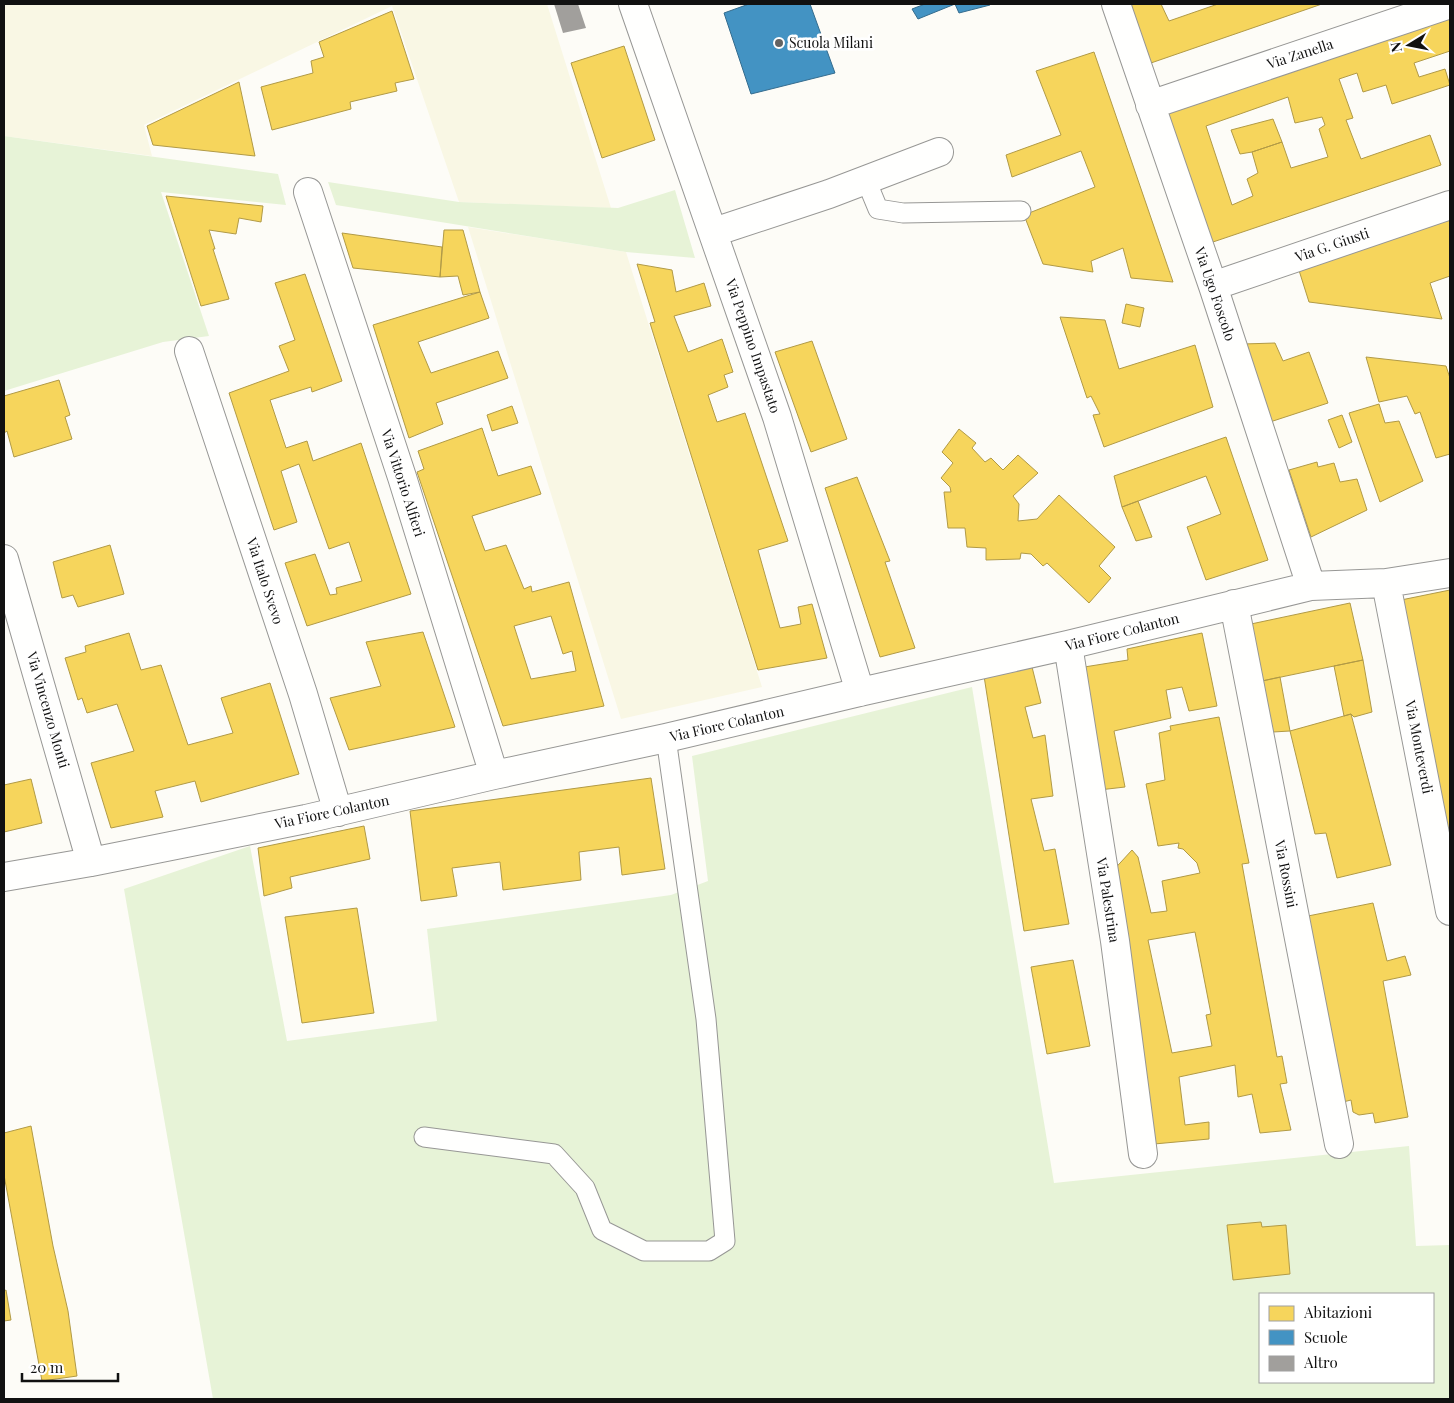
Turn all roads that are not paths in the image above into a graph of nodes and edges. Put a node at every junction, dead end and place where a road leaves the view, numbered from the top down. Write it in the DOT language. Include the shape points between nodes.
graph roads {
  1 [pos="633,4"];
  2 [pos="1116,4"];
  3 [pos="1450,4"];
  4 [pos="1150,105"];
  5 [pos="939,152"];
  6 [pos="866,180"];
  7 [pos="308,192"];
  8 [pos="1450,205"];
  9 [pos="1022,211"];
  10 [pos="714,232"];
  11 [pos="1213,286"];
  12 [pos="189,351"];
  13 [pos="4,559"];
  14 [pos="1450,573"];
  15 [pos="1386,583"];
  16 [pos="1312,586"];
  17 [pos="1234,604"];
  18 [pos="1068,645"];
  19 [pos="860,692"];
  20 [pos="666,738"];
  21 [pos="494,775"];
  22 [pos="338,812"];
  23 [pos="91,862"];
  24 [pos="4,877"];
  25 [pos="1450,911"];
  26 [pos="424,1137"];
  27 [pos="1339,1144"];
  28 [pos="1143,1154"];
  1 -- 10 [label="street, Via Peppino Impastato"];
  2 -- 4 [label="street, Via Ugo Foscolo"];
  3 -- 4 [label="street, Via Zanella"];
  4 -- 11 [label="street, Via Ugo Foscolo"];
  5 -- 6 [label="street"];
  6 -- 9 [label="lane" via="878,209 903,213"];
  6 -- 10 [label="street"];
  7 -- 21 [label="street, Via Vittorio Alfieri" via="402,477"];
  8 -- 11 [label="street, Via G. Giusti"];
  10 -- 19 [label="street, Via Peppino Impastato" via="777,417"];
  11 -- 16 [label="street, Via Ugo Foscolo"];
  12 -- 22 [label="street, Via Italo Svevo" via="300,685"];
  13 -- 23 [label="street, Via Vincenzo Monti"];
  14 -- 15 [label="street, Via Fiore Colanton"];
  15 -- 16 [label="street, Via Fiore Colanton"];
  15 -- 25 [label="street, Via Monteverdi"];
  16 -- 17 [label="street, Via Fiore Colanton"];
  17 -- 18 [label="street, Via Fiore Colanton"];
  17 -- 27 [label="street, Via Rossini"];
  18 -- 19 [label="street, Via Fiore Colanton"];
  18 -- 28 [label="street, Via Palestrina"];
  19 -- 20 [label="street, Via Fiore Colanton"];
  20 -- 21 [label="street, Via Fiore Colanton"];
  20 -- 26 [label="lane" via="706,1019 724,1240 709,1251 644,1251 602,1230 585,1188 554,1154"];
  21 -- 22 [label="street, Via Fiore Colanton"];
  22 -- 23 [label="street, Via Fiore Colanton"];
  23 -- 24 [label="street, Via Fiore Colanton"];
}
